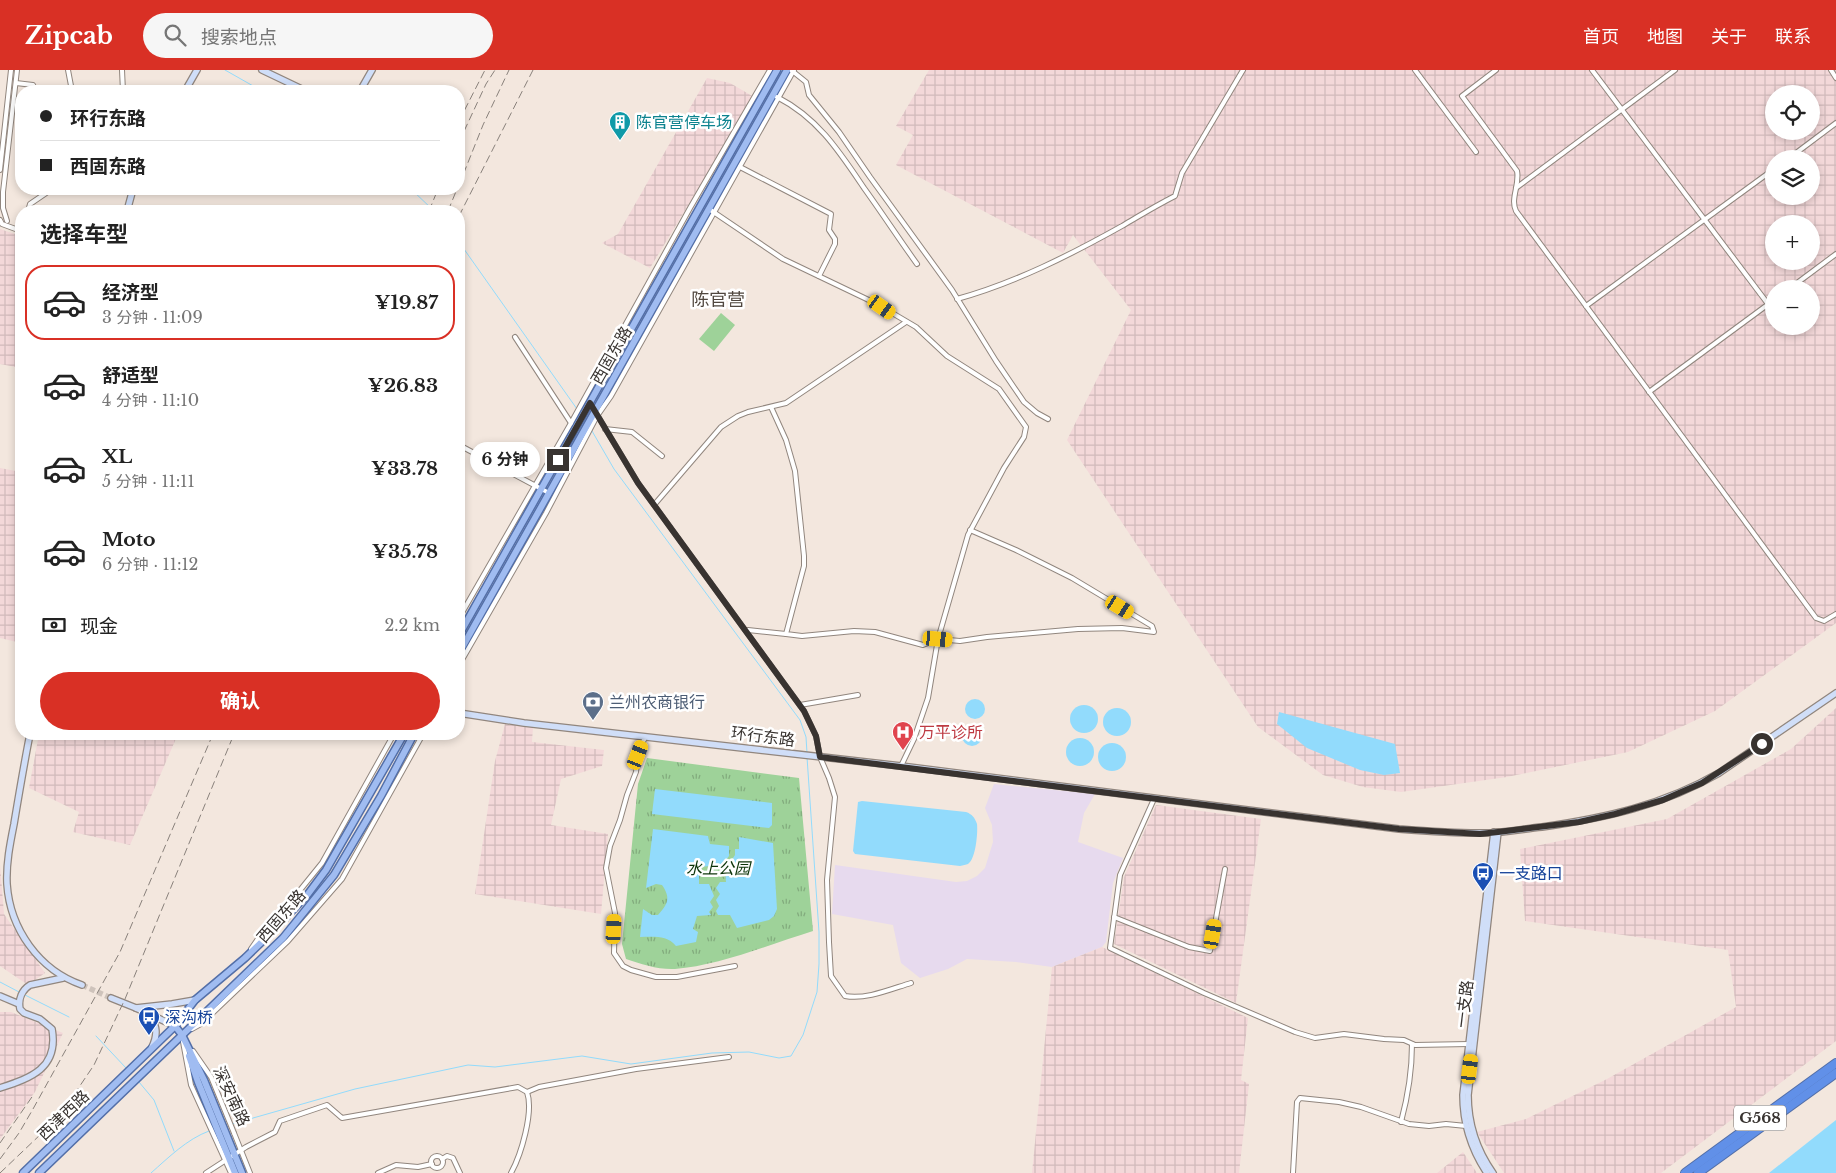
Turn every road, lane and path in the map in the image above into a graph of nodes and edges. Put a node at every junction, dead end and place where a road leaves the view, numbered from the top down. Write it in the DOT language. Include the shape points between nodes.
graph roads {
  1 [pos="11,70"];
  2 [pos="17,70"];
  3 [pos="68,70"];
  4 [pos="122,70"];
  5 [pos="197,70"];
  6 [pos="262,70"];
  7 [pos="372,70"];
  8 [pos="770,70"];
  9 [pos="777,70"];
  10 [pos="792,70"];
  11 [pos="1242,70"];
  12 [pos="1415,70"];
  13 [pos="1496,70"];
  14 [pos="1592,70"];
  15 [pos="1675,70"];
  16 [pos="1830,70"];
  17 [pos="1836,78"];
  18 [pos="16,83"];
  19 [pos="33,85"];
  20 [pos="71,85"];
  21 [pos="122,85"];
  22 [pos="188,85"];
  23 [pos="293,85"];
  24 [pos="363,85"];
  25 [pos="15,91"];
  26 [pos="776,97"];
  27 [pos="1621,109"];
  28 [pos="1836,123"];
  29 [pos="1800,150"];
  30 [pos="1476,152"];
  31 [pos="740,166"];
  32 [pos="0,170"];
  33 [pos="1765,176"];
  34 [pos="1516,188"];
  35 [pos="43,195"];
  36 [pos="30,205"];
  37 [pos="711,211"];
  38 [pos="0,220"];
  39 [pos="7,221"];
  40 [pos="1704,221"];
  41 [pos="15,229"];
  42 [pos="1836,254"];
  43 [pos="917,264"];
  44 [pos="819,276"];
  45 [pos="1801,280"];
  46 [pos="957,299"];
  47 [pos="1765,300"];
  48 [pos="1586,306"];
  49 [pos="1765,306"];
  50 [pos="906,322"];
  51 [pos="515,337"];
  52 [pos="1649,392"];
  53 [pos="588,406"];
  54 [pos="771,407"];
  55 [pos="595,416"];
  56 [pos="1048,419"];
  57 [pos="574,425"];
  58 [pos="605,429"];
  59 [pos="583,436"];
  60 [pos="465,448"];
  61 [pos="662,456"];
  62 [pos="534,485"];
  63 [pos="541,489"];
  64 [pos="549,493"];
  65 [pos="654,505"];
  66 [pos="970,530"];
  67 [pos="503,557"];
  68 [pos="511,561"];
  69 [pos="465,607"];
  70 [pos="1836,614"];
  71 [pos="465,624"];
  72 [pos="748,630"];
  73 [pos="786,634"];
  74 [pos="938,639"];
  75 [pos="465,642"];
  76 [pos="465,655"];
  77 [pos="1836,693"];
  78 [pos="858,695"];
  79 [pos="800,705"];
  80 [pos="465,714"];
  81 [pos="645,737"];
  82 [pos="29,740"];
  83 [pos="391,740"];
  84 [pos="401,740"];
  85 [pos="411,740"];
  86 [pos="420,740"];
  87 [pos="818,757"];
  88 [pos="901,766"];
  89 [pos="1154,799"];
  90 [pos="1496,832"];
  91 [pos="1225,869"];
  92 [pos="1114,917"];
  93 [pos="245,958"];
  94 [pos="735,966"];
  95 [pos="63,978"];
  96 [pos="911,983"];
  97 [pos="82,985"];
  98 [pos="1,998"];
  99 [pos="111,998"];
  100 [pos="195,1000"];
  101 [pos="19,1004"];
  102 [pos="136,1008"];
  103 [pos="150,1015"];
  104 [pos="175,1026"];
  105 [pos="182,1035"];
  106 [pos="1412,1044"];
  107 [pos="1469,1044"];
  108 [pos="152,1047"];
  109 [pos="729,1057"];
  110 [pos="1836,1063"];
  111 [pos="1836,1073"];
  112 [pos="122,1077"];
  113 [pos="204,1080"];
  114 [pos="129,1086"];
  115 [pos="0,1088"];
  116 [pos="526,1092"];
  117 [pos="1401,1122"];
  118 [pos="1466,1126"];
  119 [pos="221,1137"];
  120 [pos="242,1151"];
  121 [pos="230,1158"];
  122 [pos="442,1159"];
  123 [pos="432,1164"];
  124 [pos="23,1173"];
  125 [pos="39,1173"];
  126 [pos="206,1173"];
  127 [pos="230,1173"];
  128 [pos="236,1173"];
  129 [pos="242,1173"];
  130 [pos="250,1173"];
  131 [pos="378,1173"];
  132 [pos="460,1173"];
  133 [pos="511,1173"];
  134 [pos="1293,1173"];
  135 [pos="1487,1173"];
  136 [pos="1492,1173"];
  137 [pos="1685,1173"];
  138 [pos="1698,1173"];
  1 -- 32 [label="street"];
  2 -- 18 [label="street"];
  3 -- 20 [label="street"];
  4 -- 21 [label="street"];
  5 -- 22 [label="street"];
  6 -- 23 [label="street"];
  7 -- 24 [label="street"];
  8 -- 57 [label="street" via="582,402"];
  9 -- 53 [label="main road, 西固东路"];
  10 -- 26 [label="main road, 西固东路"];
  10 -- 46 [label="street" via="806,82 809,96 839,132"];
  11 -- 46 [label="street" via="1182,173 1175,196 1024,275"];
  12 -- 30 [label="street"];
  13 -- 34 [label="street" via="1462,96 1517,171"];
  14 -- 27 [label="street"];
  15 -- 27 [label="street"];
  16 -- 17 [label="street"];
  18 -- 19 [label="street"];
  25 -- 39 [label="street" via="3,192"];
  26 -- 31 [label="street"];
  26 -- 37 [label="main road, 西固东路"];
  26 -- 43 [label="street" via="796,107 833,143"];
  27 -- 34 [label="street"];
  27 -- 40 [label="street"];
  28 -- 29 [label="street"];
  31 -- 37 [label="street"];
  31 -- 44 [label="street" via="831,214 829,230 835,244"];
  33 -- 40 [label="street"];
  34 -- 48 [label="street" via="1516,212"];
  35 -- 36 [label="street"];
  37 -- 44 [label="street" via="782,259"];
  37 -- 55 [label="main road, 西固东路"];
  38 -- 41 [label="street"];
  40 -- 47 [label="street"];
  40 -- 48 [label="street"];
  42 -- 45 [label="street"];
  44 -- 50 [label="street" via="878,304"];
  46 -- 56 [label="street" via="1024,402"];
  48 -- 52 [label="street"];
  49 -- 52 [label="street"];
  50 -- 54 [label="street" via="786,403"];
  50 -- 66 [label="street" via="916,326 947,356 999,389 1026,427 1024,437"];
  51 -- 57 [label="street"];
  52 -- 70 [label="street" via="1816,618 1824,621"];
  53 -- 55 [label="street"];
  53 -- 57 [label="main road, 西固东路"];
  54 -- 65 [label="street" via="743,414 721,427"];
  54 -- 73 [label="street" via="795,471 804,556"];
  55 -- 58 [label="street"];
  55 -- 59 [label="main road, 西固东路"];
  57 -- 59 [label="street"];
  57 -- 62 [label="street"];
  57 -- 63 [label="main road, 西固东路"];
  58 -- 61 [label="street" via="632,432"];
  58 -- 65 [label="street"];
  59 -- 64 [label="main road, 西固东路"];
  59 -- 76 [label="street" via="546,513"];
  60 -- 62 [label="street"];
  62 -- 63 [label="street"];
  62 -- 69 [label="street"];
  63 -- 64 [label="street"];
  63 -- 67 [label="main road, 西固东路"];
  64 -- 68 [label="main road, 西固东路"];
  65 -- 79 [label="street"];
  66 -- 74 [label="street"];
  66 -- 74 [label="street" via="1072,578 1152,626 1154,632 1122,628 1078,629 960,641"];
  67 -- 68 [label="main road"];
  67 -- 71 [label="main road, 西固东路"];
  68 -- 75 [label="main road, 西固东路"];
  72 -- 73 [label="street"];
  73 -- 74 [label="street" via="875,632 923,645"];
  74 -- 88 [label="street" via="928,698"];
  77 -- 90 [label="street, 环行东路" via="1719,773 1683,792 1601,817"];
  78 -- 79 [label="street"];
  79 -- 87 [label="street" via="816,736"];
  80 -- 81 [label="street, 环行东路"];
  81 -- 87 [label="street, 环行东路"];
  81 -- 94 [label="street" via="606,868 615,913 614,953 624,966 656,978"];
  82 -- 95 [label="street" via="8,858 9,903 26,942"];
  83 -- 93 [label="street" via="322,862"];
  84 -- 93 [label="main road, 西固东路" via="326,870 308,894"];
  85 -- 105 [label="main road, 西固东路" via="381,796 315,900 283,938"];
  86 -- 105 [label="street" via="342,879 328,897 288,941 201,1024"];
  87 -- 88 [label="street, 环行东路"];
  87 -- 96 [label="street" via="835,797 827,880 831,976 845,996 854,998"];
  88 -- 89 [label="street, 环行东路"];
  89 -- 90 [label="street, 环行东路" via="1399,829"];
  89 -- 92 [label="street" via="1120,875"];
  90 -- 107 [label="street, 一支路"];
  90 -- 136 [label="street, 一支路" via="1468,1095 1474,1140"];
  91 -- 92 [label="street" via="1210,951 1188,947"];
  92 -- 106 [label="street" via="1110,948 1295,1032 1315,1038 1344,1034 1404,1040"];
  93 -- 100 [label="main road, 西固东路"];
  95 -- 97 [label="street"];
  95 -- 101 [label="street" via="26,987"];
  98 -- 101 [label="street"];
  99 -- 102 [label="street"];
  100 -- 102 [label="street"];
  100 -- 104 [label="main road, 西固东路"];
  101 -- 115 [label="street" via="24,1013 52,1028 54,1039 42,1070"];
  102 -- 103 [label="street"];
  103 -- 104 [label="street"];
  103 -- 108 [label="street" via="156,1030"];
  104 -- 105 [label="main road"];
  104 -- 108 [label="main road, 西固东路"];
  105 -- 113 [label="main road, 深安南路"];
  105 -- 113 [label="street, 深安南路"];
  105 -- 114 [label="main road, 西固东路"];
  105 -- 119 [label="street, 深安南路" via="191,1085"];
  106 -- 107 [label="street"];
  106 -- 117 [label="street" via="1407,1102"];
  107 -- 118 [label="street, 一支路" via="1463,1094"];
  108 -- 112 [label="main road, 西固东路"];
  109 -- 116 [label="street" via="636,1068"];
  110 -- 137 [label="highway, G568"];
  111 -- 138 [label="highway, G568"];
  112 -- 124 [label="main road, 西津西路"];
  113 -- 119 [label="main road, 深安南路"];
  113 -- 120 [label="street, 深安南路, bridge"];
  114 -- 125 [label="main road, 西津西路"];
  116 -- 120 [label="street" via="518,1087 342,1118 327,1105 280,1121 275,1132"];
  116 -- 133 [label="street" via="528,1114 524,1141"];
  117 -- 118 [label="street"];
  117 -- 134 [label="street" via="1361,1107 1300,1098 1296,1102"];
  118 -- 135 [label="street, 一支路" via="1475,1154"];
  119 -- 121 [label="main road, 深安南路"];
  120 -- 121 [label="street"];
  120 -- 130 [label="street, 深安南路"];
  121 -- 126 [label="street"];
  121 -- 127 [label="street, 深安南路"];
  121 -- 128 [label="main road, 深安南路"];
  121 -- 129 [label="main road, 深安南路"];
  122 -- 123 [label="street" via="434,1156"];
  122 -- 123 [label="street" via="440,1167"];
  122 -- 132 [label="street" via="447,1156 453,1158"];
  123 -- 131 [label="street" via="418,1167 396,1165"];
}
